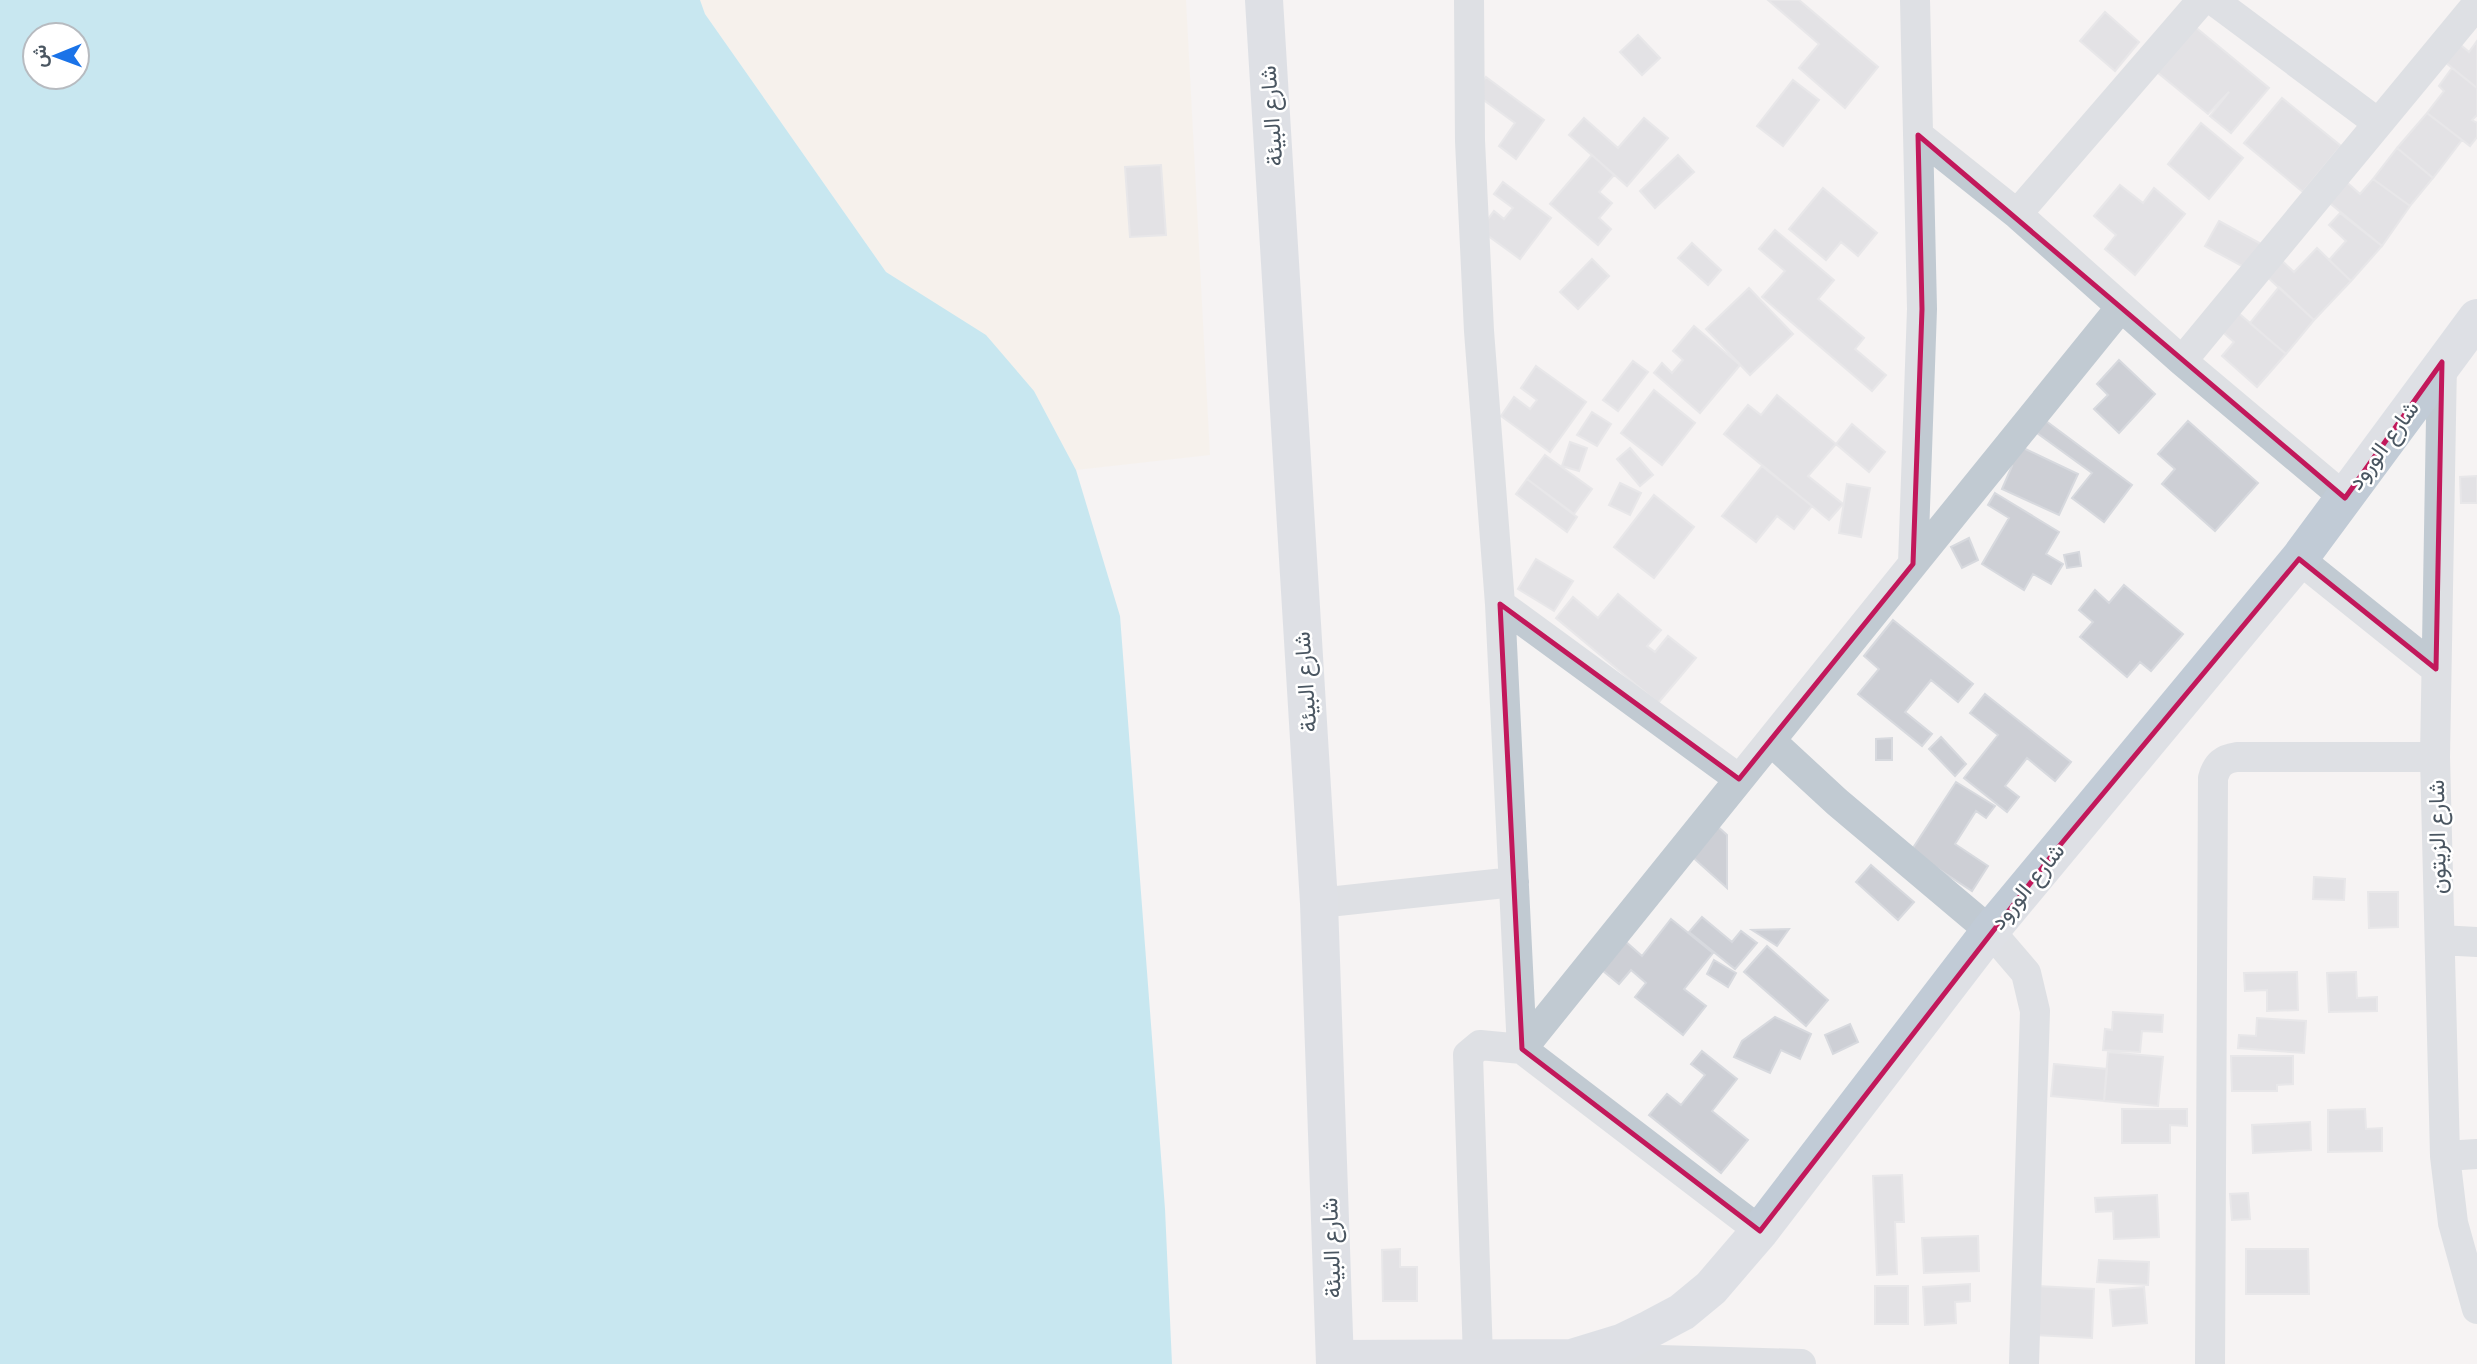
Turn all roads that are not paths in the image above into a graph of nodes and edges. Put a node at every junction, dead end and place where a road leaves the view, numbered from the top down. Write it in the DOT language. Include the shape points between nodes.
graph roads {
  1 [pos="1264,0"];
  2 [pos="1469,0"];
  3 [pos="1915,0"];
  4 [pos="2202,0"];
  5 [pos="2213,0"];
  6 [pos="2477,4"];
  7 [pos="2378,123"];
  8 [pos="1918,135"];
  9 [pos="2017,214"];
  10 [pos="2121,307"];
  11 [pos="2477,318"];
  12 [pos="2182,361"];
  13 [pos="2442,362"];
  14 [pos="2345,498"];
  15 [pos="2299,559"];
  16 [pos="1913,564"];
  17 [pos="1500,604"];
  18 [pos="2436,669"];
  19 [pos="1771,741"];
  20 [pos="2435,757"];
  21 [pos="1739,779"];
  22 [pos="1514,881"];
  23 [pos="1319,902"];
  24 [pos="1990,931"];
  25 [pos="2440,940"];
  26 [pos="2477,942"];
  27 [pos="1522,1049"];
  28 [pos="2477,1154"];
  29 [pos="2445,1156"];
  30 [pos="1760,1231"];
  31 [pos="2477,1309"];
  32 [pos="1478,1358"];
  33 [pos="1572,1361"];
  34 [pos="1335,1362"];
  35 [pos="1801,1364"];
  36 [pos="2024,1364"];
  37 [pos="2210,1364"];
  1 -- 23 [label="street, شارع البيئة"];
  2 -- 17 [label="street" via="1469,141"];
  3 -- 8 [label="street"];
  4 -- 9 [label="street"];
  5 -- 7 [label="street"];
  6 -- 7 [label="street"];
  7 -- 12 [label="street"];
  8 -- 9 [label="street"];
  8 -- 16 [label="street" via="1922,309"];
  9 -- 10 [label="street"];
  10 -- 12 [label="street"];
  10 -- 16 [label="street"];
  11 -- 13 [label="street, شارع الورود"];
  12 -- 14 [label="street"];
  13 -- 14 [label="street, شارع الورود"];
  13 -- 18 [label="street, شارع الزيتون"];
  14 -- 15 [label="street, شارع الورود"];
  15 -- 18 [label="street"];
  15 -- 24 [label="street, شارع الورود"];
  16 -- 19 [label="street"];
  17 -- 21 [label="street"];
  17 -- 22 [label="street"];
  18 -- 20 [label="street, شارع الزيتون"];
  19 -- 21 [label="street"];
  19 -- 24 [label="street"];
  20 -- 25 [label="street, شارع الزيتون"];
  20 -- 37 [label="street" via="2237,757 2216,767"];
  21 -- 27 [label="street"];
  22 -- 23 [label="street"];
  22 -- 27 [label="street"];
  23 -- 34 [label="street, شارع البيئة"];
  24 -- 30 [label="street, شارع الورود"];
  24 -- 36 [label="street" via="2026,973 2035,1011"];
  25 -- 26 [label="street"];
  25 -- 29 [label="street, شارع الزيتون"];
  27 -- 30 [label="street"];
  27 -- 32 [label="street" via="1480,1045 1468,1055"];
  28 -- 29 [label="street"];
  29 -- 31 [label="street, شارع الزيتون" via="2453,1223"];
  30 -- 33 [label="street, شارع الورود" via="1711,1288 1682,1312"];
  32 -- 33 [label="street, شارع الورود"];
  32 -- 34 [label="street, شارع الورود"];
  33 -- 35 [label="street"];
}
